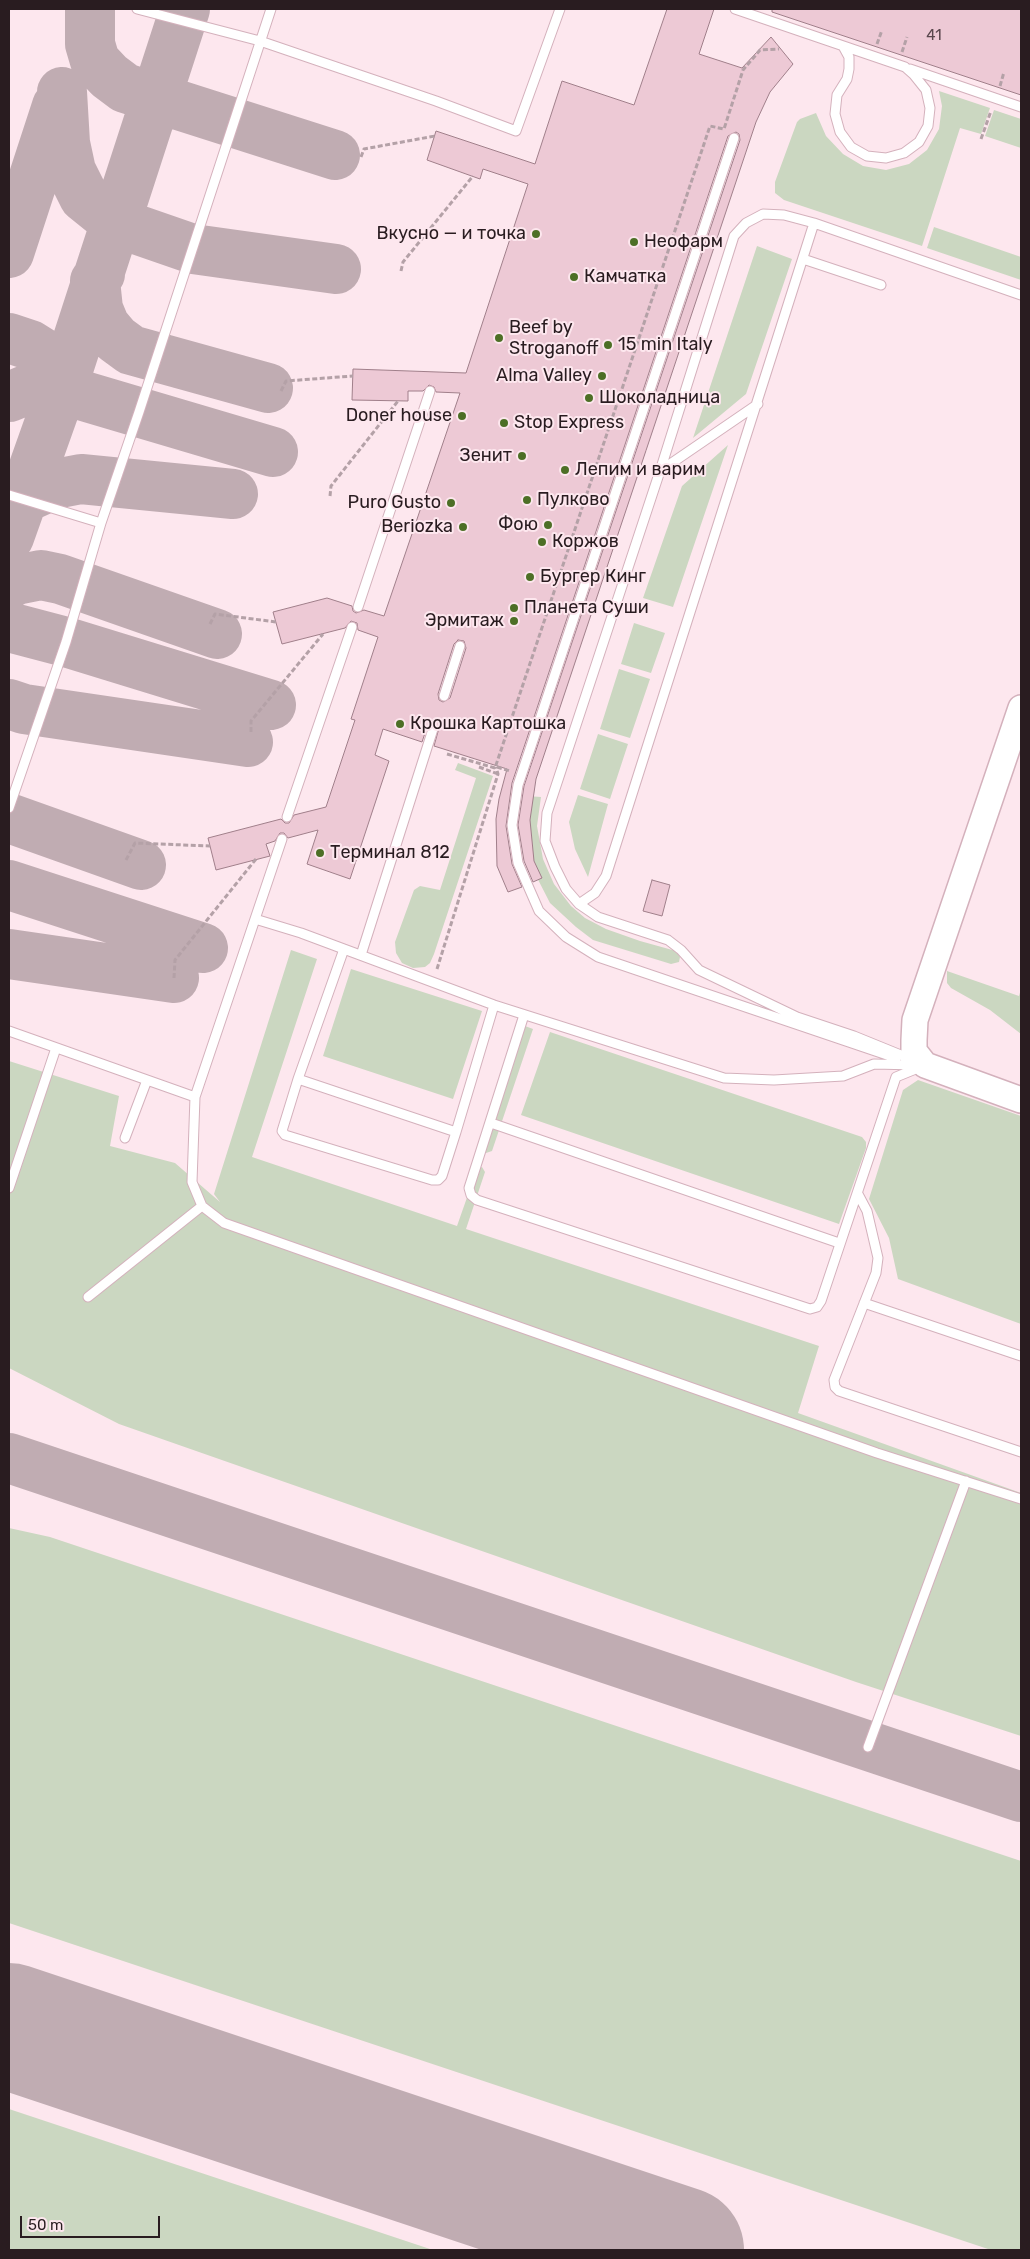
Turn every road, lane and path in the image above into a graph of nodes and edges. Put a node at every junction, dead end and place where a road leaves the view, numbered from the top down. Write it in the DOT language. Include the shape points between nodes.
graph roads {
  1 [pos="137,9"];
  2 [pos="271,9"];
  3 [pos="560,9"];
  4 [pos="735,9"];
  5 [pos="260,41"];
  6 [pos="843,46"];
  7 [pos="779,49"];
  8 [pos="905,67"];
  9 [pos="1021,107"];
  10 [pos="992,109"];
  11 [pos="435,136"];
  12 [pos="734,138"];
  13 [pos="981,139"];
  14 [pos="361,157"];
  15 [pos="473,176"];
  16 [pos="814,223"];
  17 [pos="803,259"];
  18 [pos="400,271"];
  19 [pos="881,285"];
  20 [pos="1021,295"];
  21 [pos="353,376"];
  22 [pos="281,391"];
  23 [pos="430,391"];
  24 [pos="398,400"];
  25 [pos="758,404"];
  26 [pos="660,471"];
  27 [pos="9,495"];
  28 [pos="330,496"];
  29 [pos="101,523"];
  30 [pos="358,607"];
  31 [pos="276,622"];
  32 [pos="210,624"];
  33 [pos="352,627"];
  34 [pos="323,634"];
  35 [pos="460,646"];
  36 [pos="444,696"];
  37 [pos="1021,708"];
  38 [pos="433,729"];
  39 [pos="251,732"];
  40 [pos="447,754"];
  41 [pos="479,768"];
  42 [pos="514,772"];
  43 [pos="498,774"];
  44 [pos="9,808"];
  45 [pos="287,817"];
  46 [pos="282,839"];
  47 [pos="210,846"];
  48 [pos="256,859"];
  49 [pos="126,860"];
  50 [pos="579,904"];
  51 [pos="255,919"];
  52 [pos="344,949"];
  53 [pos="361,955"];
  54 [pos="174,978"];
  55 [pos="433,982"];
  56 [pos="494,1005"];
  57 [pos="524,1015"];
  58 [pos="9,1031"];
  59 [pos="56,1048"];
  60 [pos="925,1065"];
  61 [pos="298,1079"];
  62 [pos="147,1080"];
  63 [pos="195,1097"];
  64 [pos="1021,1100"];
  65 [pos="491,1123"];
  66 [pos="456,1132"];
  67 [pos="125,1138"];
  68 [pos="9,1188"];
  69 [pos="858,1194"];
  70 [pos="202,1206"];
  71 [pos="839,1243"];
  72 [pos="88,1297"];
  73 [pos="864,1303"];
  74 [pos="1021,1356"];
  75 [pos="1021,1452"];
  76 [pos="966,1481"];
  77 [pos="1021,1499"];
  78 [pos="868,1747"];
  1 -- 5 [label="lane"];
  2 -- 5 [label="lane"];
  3 -- 5 [label="lane" via="516,131"];
  4 -- 6 [label="lane"];
  5 -- 29 [label="lane"];
  6 -- 8 [label="lane"];
  6 -- 8 [label="lane" via="849,57 849,69 837,95 835,114 840,132 851,147 867,156 886,158 904,154 919,142 928,126 930,108 926,90"];
  7 -- 40 [label="path" via="760,50 743,70 724,129 710,126 495,768"];
  8 -- 9 [label="lane"];
  10 -- 13 [label="path"];
  11 -- 14 [label="path" via="364,149"];
  12 -- 60 [label="lane" via="518,785 512,825 518,863 540,911 566,937 598,957 884,1055"];
  15 -- 18 [label="path" via="403,262"];
  16 -- 17 [label="lane"];
  16 -- 20 [label="lane"];
  16 -- 26 [label="lane" via="784,215 763,214 746,223 734,236"];
  17 -- 19 [label="lane"];
  17 -- 25 [label="lane"];
  21 -- 22 [label="path" via="286,381"];
  23 -- 30 [label="lane"];
  24 -- 28 [label="path" via="331,486"];
  25 -- 26 [label="lane"];
  25 -- 50 [label="lane" via="684,625 606,876 595,893"];
  26 -- 50 [label="lane" via="547,813 545,841 566,889"];
  27 -- 29 [label="lane"];
  29 -- 44 [label="lane" via="66,642"];
  31 -- 32 [label="path" via="216,614"];
  33 -- 45 [label="lane"];
  34 -- 39 [label="path" via="251,721"];
  35 -- 36 [label="lane"];
  37 -- 60 [label="street" via="915,1020 914,1051"];
  38 -- 53 [label="lane"];
  41 -- 43 [label="path"];
  42 -- 43 [label="path" via="496,767"];
  43 -- 55 [label="path"];
  46 -- 51 [label="lane"];
  47 -- 49 [label="path" via="135,843"];
  48 -- 54 [label="path" via="174,960"];
  50 -- 60 [label="lane" via="598,917 668,940 700,970 797,1017"];
  51 -- 52 [label="lane"];
  51 -- 63 [label="lane"];
  52 -- 53 [label="lane"];
  52 -- 61 [label="lane"];
  53 -- 55 [label="lane"];
  55 -- 56 [label="lane"];
  56 -- 57 [label="lane"];
  56 -- 66 [label="lane"];
  57 -- 60 [label="lane" via="724,1078 774,1080 844,1076 874,1064"];
  57 -- 65 [label="lane"];
  58 -- 59 [label="lane"];
  59 -- 62 [label="lane"];
  59 -- 68 [label="lane"];
  60 -- 64 [label="street"];
  60 -- 69 [label="lane" via="896,1077"];
  61 -- 66 [label="lane"];
  61 -- 66 [label="lane" via="283,1125 285,1135 438,1180"];
  62 -- 63 [label="lane"];
  62 -- 67 [label="lane"];
  63 -- 70 [label="lane" via="192,1182"];
  65 -- 71 [label="lane"];
  65 -- 71 [label="lane" via="469,1188 477,1200 810,1309 821,1301"];
  69 -- 71 [label="lane"];
  69 -- 73 [label="lane" via="867,1211 878,1258 876,1273"];
  70 -- 72 [label="lane"];
  70 -- 76 [label="lane" via="224,1223 877,1453"];
  73 -- 74 [label="lane"];
  73 -- 75 [label="lane" via="834,1380 839,1391"];
  76 -- 77 [label="lane"];
  76 -- 78 [label="lane"];
}
